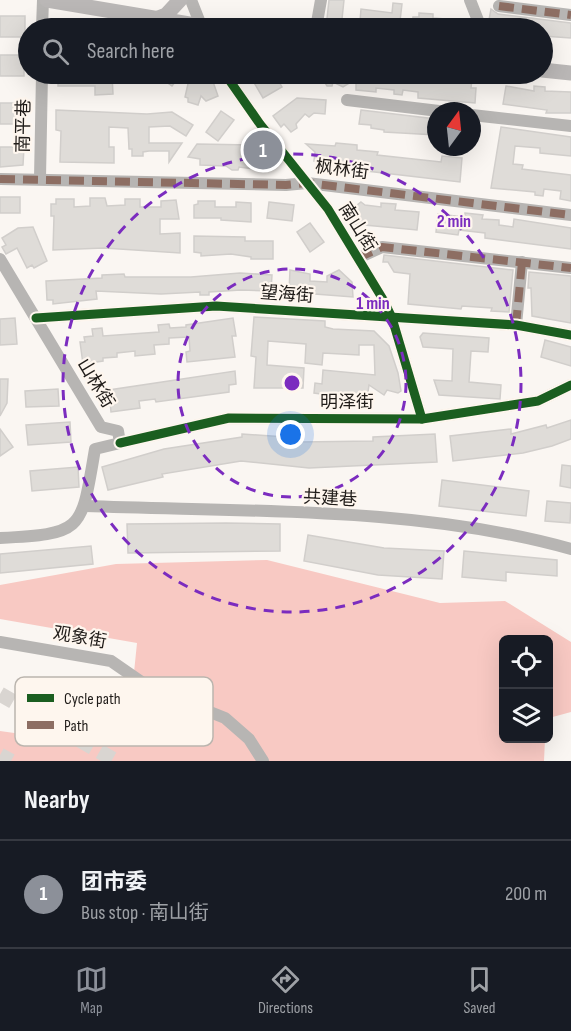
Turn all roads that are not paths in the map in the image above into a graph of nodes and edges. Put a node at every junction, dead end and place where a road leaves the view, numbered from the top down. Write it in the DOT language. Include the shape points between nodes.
graph roads {
  1 [pos="45,0"];
  2 [pos="180,0"];
  3 [pos="191,0"];
  4 [pos="321,0"];
  5 [pos="470,0"];
  6 [pos="499,6"];
  7 [pos="571,15"];
  8 [pos="43,18"];
  9 [pos="150,18"];
  10 [pos="158,18"];
  11 [pos="201,18"];
  12 [pos="318,18"];
  13 [pos="477,18"];
  14 [pos="553,71"];
  15 [pos="571,73"];
  16 [pos="42,84"];
  17 [pos="233,84"];
  18 [pos="346,100"];
  19 [pos="427,110"];
  20 [pos="481,116"];
  21 [pos="571,126"];
  22 [pos="40,178"];
  23 [pos="0,179"];
  24 [pos="307,183"];
  25 [pos="571,215"];
  26 [pos="358,258"];
  27 [pos="0,260"];
  28 [pos="522,262"];
  29 [pos="571,268"];
  30 [pos="36,318"];
  31 [pos="392,318"];
  32 [pos="516,325"];
  33 [pos="571,335"];
  34 [pos="571,385"];
  35 [pos="422,419"];
  36 [pos="120,443"];
  37 [pos="85,506"];
  38 [pos="0,538"];
  39 [pos="571,549"];
  40 [pos="0,642"];
  41 [pos="134,677"];
  42 [pos="213,713"];
  43 [pos="263,761"];
  1 -- 8 [label="street"];
  1 -- 9 [label="main road"];
  2 -- 10 [label="main road"];
  3 -- 11 [label="street"];
  4 -- 12 [label="street"];
  5 -- 13 [label="street"];
  6 -- 7 [label="street"];
  14 -- 15 [label="main road"];
  16 -- 22 [label="street, 南平巷"];
  17 -- 24 [label="street, 南山街"];
  18 -- 19 [label="street"];
  20 -- 21 [label="street"];
  22 -- 23 [label="street, 枫林街"];
  22 -- 24 [label="street, 枫林街"];
  24 -- 25 [label="street, 枫林街"];
  24 -- 26 [label="street, 南山街"];
  26 -- 28 [label="street" via="382,247"];
  26 -- 31 [label="street, 南山街"];
  27 -- 30 [label="street, 山林街"];
  28 -- 29 [label="street"];
  28 -- 32 [label="street"];
  30 -- 31 [label="street, 望海街" via="216,306"];
  30 -- 36 [label="street, 山林街" via="101,427 118,431"];
  31 -- 32 [label="street, 望海街"];
  31 -- 35 [label="street, 南山街"];
  32 -- 33 [label="street, 望海街"];
  34 -- 35 [label="street, 明泽街" via="538,401"];
  35 -- 36 [label="street, 明泽街" via="230,418"];
  36 -- 37 [label="street" via="95,449"];
  37 -- 38 [label="street" via="75,524 50,536"];
  37 -- 39 [label="street, 共建巷" via="413,520 534,539"];
  40 -- 41 [label="street, 观象街" via="111,661"];
  42 -- 43 [label="street, 观象街" via="225,718 249,739"];
}
